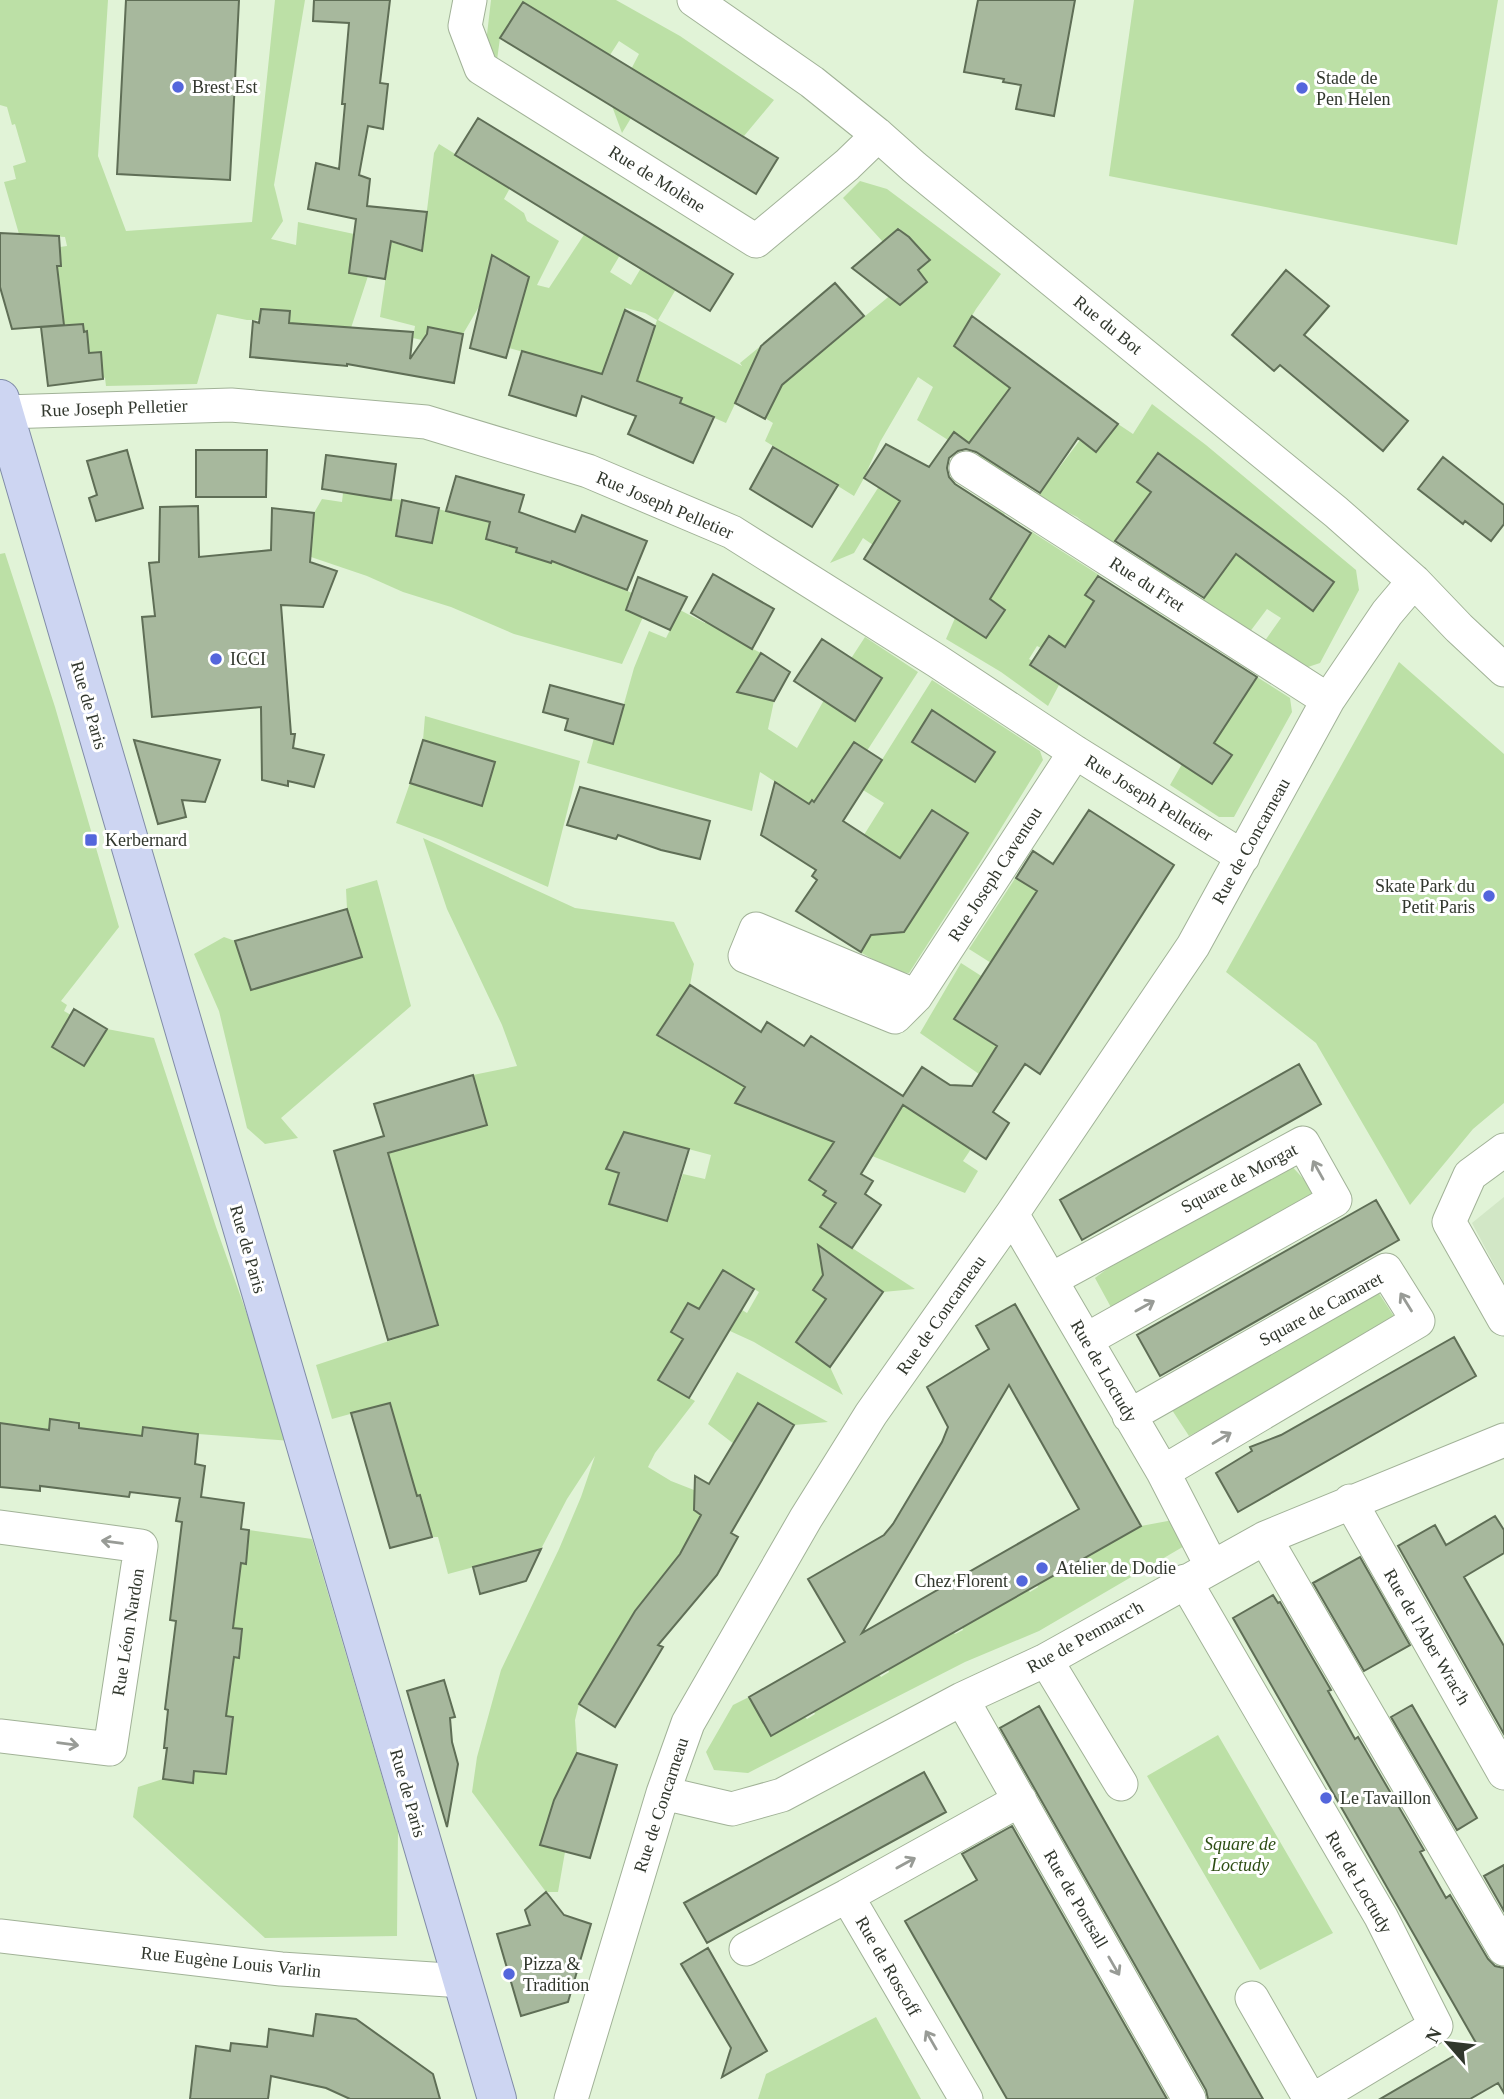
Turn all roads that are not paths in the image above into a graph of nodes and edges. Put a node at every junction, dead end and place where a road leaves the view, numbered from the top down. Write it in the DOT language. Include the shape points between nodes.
graph roads {
  1 [pos="470,0"];
  2 [pos="694,0"];
  3 [pos="878,135"];
  4 [pos="2,406"];
  5 [pos="966,468"];
  6 [pos="1414,581"];
  7 [pos="1504,670"];
  8 [pos="1328,700"];
  9 [pos="1075,752"];
  10 [pos="1242,857"];
  11 [pos="916,996"];
  12 [pos="1504,1150"];
  13 [pos="1012,1214"];
  14 [pos="1052,1279"];
  15 [pos="1504,1319"];
  16 [pos="1086,1339"];
  17 [pos="1129,1416"];
  18 [pos="1504,1440"];
  19 [pos="1163,1472"];
  20 [pos="1350,1502"];
  21 [pos="0,1527"];
  22 [pos="1265,1538"];
  23 [pos="1199,1574"];
  24 [pos="1046,1660"];
  25 [pos="962,1699"];
  26 [pos="0,1736"];
  27 [pos="1504,1773"];
  28 [pos="1121,1784"];
  29 [pos="663,1793"];
  30 [pos="1020,1800"];
  31 [pos="847,1896"];
  32 [pos="0,1936"];
  33 [pos="746,1949"];
  34 [pos="1504,1949"];
  35 [pos="463,1982"];
  36 [pos="1252,1998"];
  37 [pos="497,2099"];
  38 [pos="571,2099"];
  39 [pos="966,2099"];
  40 [pos="1189,2099"];
  41 [pos="1312,2099"];
  1 -- 3 [label="street, Rue de Molène" via="465,26 481,68 756,241"];
  2 -- 3 [label="street, Rue du Bot" via="812,82"];
  3 -- 6 [label="street, Rue du Bot"];
  4 -- 9 [label="street, Rue Joseph Pelletier" via="231,405 426,422 588,471 732,532"];
  4 -- 35 [label="main road, Rue de Paris"];
  5 -- 8 [label="street, Rue du Fret"];
  6 -- 7 [label="street, Rue du Bot"];
  6 -- 8 [label="street, Rue de Concarneau"];
  8 -- 10 [label="street, Rue de Concarneau"];
  9 -- 10 [label="street, Rue Joseph Pelletier"];
  9 -- 11 [label="street, Rue Joseph Caventou"];
  10 -- 13 [label="street, Rue de Concarneau" via="1192,946"];
  12 -- 15 [label="street" via="1470,1175 1449,1222"];
  13 -- 14 [label="street, Rue de Loctudy"];
  13 -- 29 [label="street, Rue de Concarneau" via="871,1414 806,1518 688,1723"];
  14 -- 16 [label="street, Rue de Loctudy"];
  16 -- 14 [label="street, Square de Morgat, one-way" via="1335,1200 1303,1143"];
  16 -- 17 [label="street, Rue de Loctudy"];
  17 -- 19 [label="street, Rue de Loctudy"];
  19 -- 17 [label="street, Square de Camaret, one-way" via="1419,1321 1386,1270"];
  18 -- 20 [label="street, Rue de Penmarc'h"];
  19 -- 23 [label="street, Rue de Loctudy"];
  20 -- 22 [label="street, Rue de Penmarc'h"];
  20 -- 27 [label="street, Rue de l'Aber Wrac'h"];
  26 -- 21 [label="street, Rue Léon Nardon, one-way" via="110,1749 141,1546"];
  22 -- 23 [label="street, Rue de Penmarc'h"];
  22 -- 34 [label="street"];
  23 -- 24 [label="street, Rue de Penmarc'h"];
  23 -- 41 [label="street, Rue de Loctudy" via="1436,2026"];
  24 -- 25 [label="street, Rue de Penmarc'h"];
  24 -- 28 [label="street"];
  25 -- 29 [label="street, Rue de Penmarc'h" via="782,1795 732,1809"];
  25 -- 30 [label="street, Rue de Portsall"];
  29 -- 38 [label="street, Rue de Concarneau"];
  31 -- 30 [label="street, Rue de Roscoff, one-way"];
  30 -- 40 [label="street, Rue de Portsall, one-way"];
  31 -- 33 [label="street"];
  39 -- 31 [label="street, Rue de Roscoff, one-way"];
  32 -- 35 [label="street, Rue Eugène Louis Varlin" via="281,1969"];
  35 -- 37 [label="main road, Rue de Paris"];
  36 -- 41 [label="street"];
}
